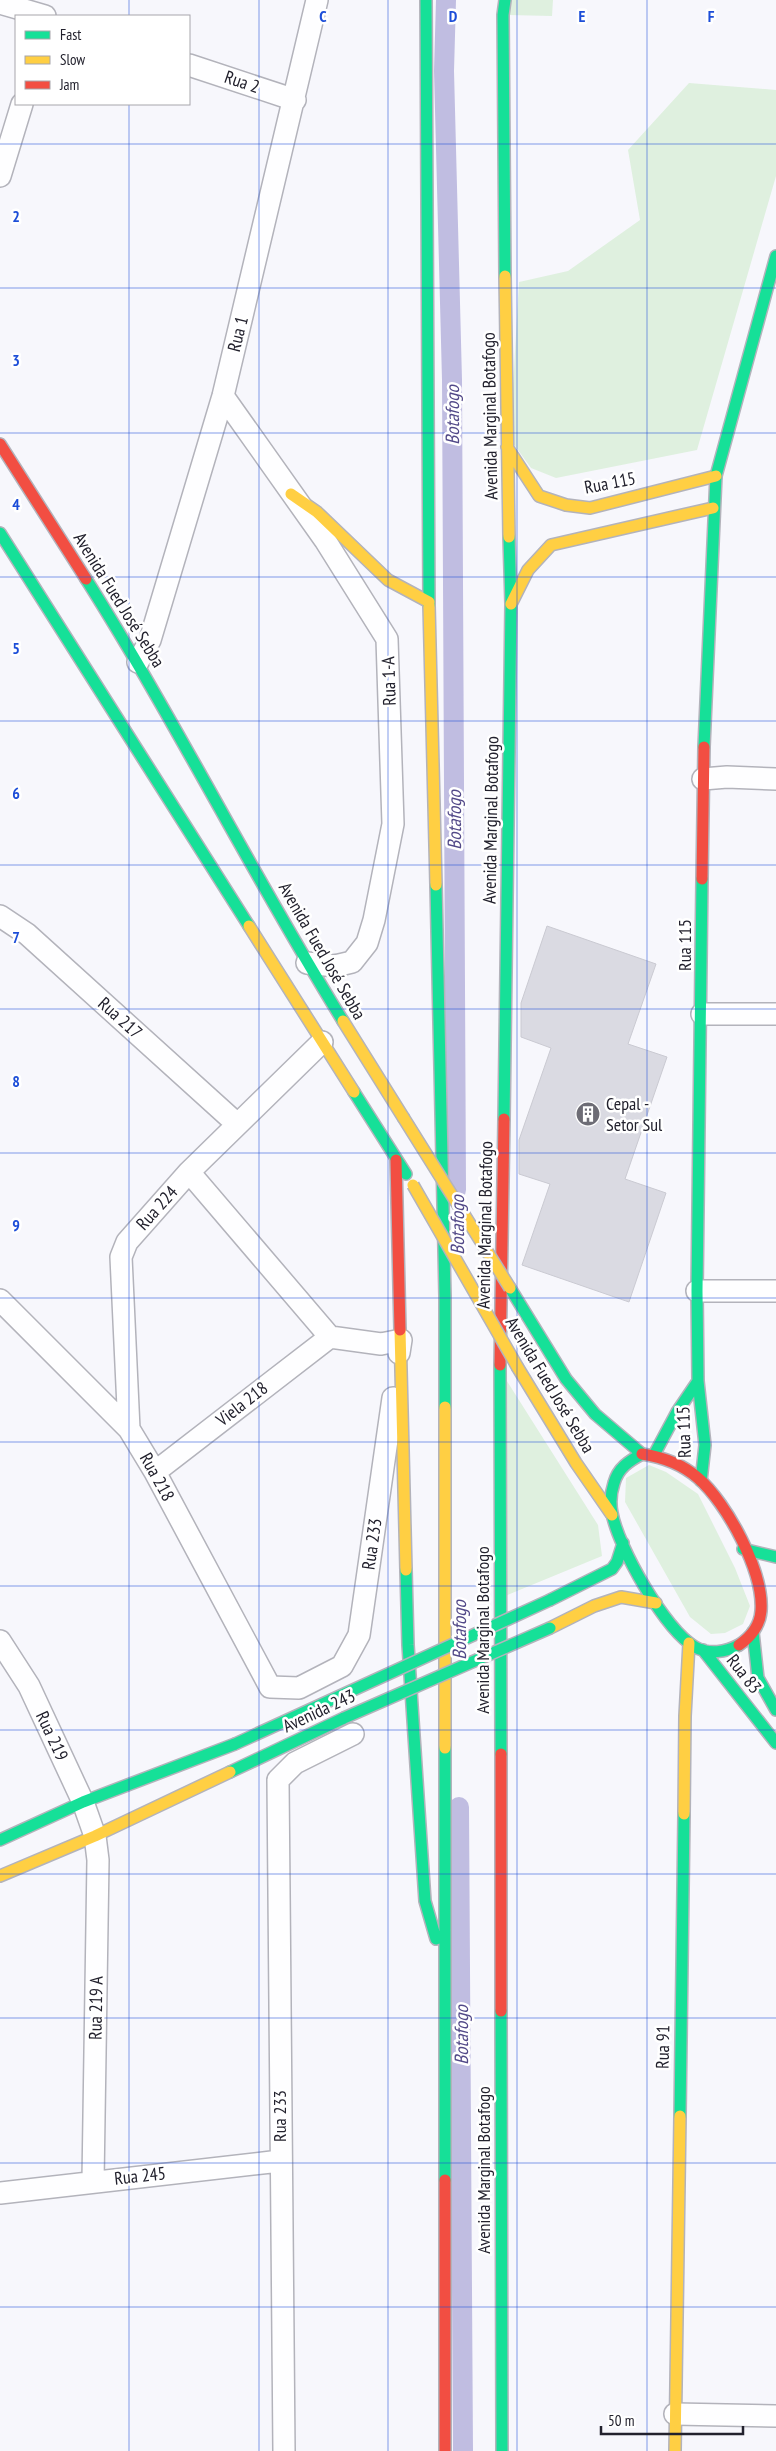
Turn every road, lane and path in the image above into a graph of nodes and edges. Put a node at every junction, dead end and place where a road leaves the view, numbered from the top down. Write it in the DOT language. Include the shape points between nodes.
graph roads {
  1 [pos="52,0"];
  2 [pos="317,0"];
  3 [pos="426,0"];
  4 [pos="505,0"];
  5 [pos="0,3"];
  6 [pos="43,15"];
  7 [pos="47,15"];
  8 [pos="190,64"];
  9 [pos="295,100"];
  10 [pos="22,105"];
  11 [pos="0,176"];
  12 [pos="776,256"];
  13 [pos="223,396"];
  14 [pos="0,444"];
  15 [pos="507,447"];
  16 [pos="716,476"];
  17 [pos="291,494"];
  18 [pos="713,508"];
  19 [pos="0,533"];
  20 [pos="429,602"];
  21 [pos="511,604"];
  22 [pos="138,662"];
  23 [pos="703,779"];
  24 [pos="776,779"];
  25 [pos="0,916"];
  26 [pos="307,963"];
  27 [pos="702,1014"];
  28 [pos="776,1014"];
  29 [pos="330,1043"];
  30 [pos="351,1056"];
  31 [pos="393,1104"];
  32 [pos="237,1124"];
  33 [pos="396,1160"];
  34 [pos="189,1172"];
  35 [pos="697,1291"];
  36 [pos="776,1291"];
  37 [pos="0,1301"];
  38 [pos="330,1337"];
  39 [pos="401,1340"];
  40 [pos="698,1381"];
  41 [pos="129,1429"];
  42 [pos="642,1454"];
  43 [pos="654,1455"];
  44 [pos="155,1472"];
  45 [pos="701,1481"];
  46 [pos="612,1515"];
  47 [pos="623,1543"];
  48 [pos="743,1549"];
  49 [pos="776,1557"];
  50 [pos="776,1602"];
  51 [pos="656,1603"];
  52 [pos="761,1613"];
  53 [pos="753,1632"];
  54 [pos="0,1641"];
  55 [pos="689,1643"];
  56 [pos="704,1650"];
  57 [pos="270,1687"];
  58 [pos="776,1710"];
  59 [pos="348,1726"];
  60 [pos="776,1743"];
  61 [pos="83,1802"];
  62 [pos="95,1836"];
  63 [pos="0,1840"];
  64 [pos="0,1876"];
  65 [pos="444,1967"];
  66 [pos="280,2161"];
  67 [pos="93,2181"];
  68 [pos="0,2193"];
  69 [pos="675,2414"];
  70 [pos="776,2416"];
  71 [pos="284,2451"];
  72 [pos="445,2451"];
  73 [pos="502,2451"];
  74 [pos="675,2451"];
  1 -- 7 [label="street"];
  2 -- 9 [label="street, Rua 1"];
  3 -- 20 [label="main road"];
  4 -- 15 [label="main road, Avenida Marginal Botafogo"];
  5 -- 6 [label="street"];
  8 -- 9 [label="street, Rua 2"];
  9 -- 13 [label="street, Rua 1"];
  10 -- 11 [label="street"];
  12 -- 16 [label="main road, Rua 115"];
  13 -- 17 [label="street, Rua 1-A"];
  13 -- 22 [label="street, Rua 1" via="150,640"];
  14 -- 22 [label="main road, Avenida Fued José Sebba"];
  15 -- 16 [label="main road, Rua 115" via="539,496 566,506 590,508"];
  15 -- 21 [label="main road, Avenida Marginal Botafogo"];
  16 -- 18 [label="main road, Rua 115"];
  17 -- 20 [label="main road" via="318,512 388,580"];
  17 -- 26 [label="street, Rua 1-A" via="325,540 387,639 393,824 374,920 367,943 352,962 335,966"];
  18 -- 21 [label="main road" via="551,545 528,570"];
  18 -- 23 [label="main road, Rua 115"];
  19 -- 29 [label="main road, Avenida Fued José Sebba"];
  20 -- 65 [label="main road" via="445,1296"];
  21 -- 73 [label="main road, Avenida Marginal Botafogo" via="500,1401"];
  22 -- 26 [label="main road, Avenida Fued José Sebba"];
  23 -- 24 [label="street"];
  23 -- 27 [label="main road, Rua 115"];
  25 -- 32 [label="street, Rua 217" via="27,934"];
  26 -- 31 [label="main road, Avenida Fued José Sebba"];
  27 -- 28 [label="street"];
  27 -- 35 [label="main road, Rua 115"];
  29 -- 32 [label="street, Rua 224"];
  29 -- 33 [label="main road, Avenida Fued José Sebba"];
  30 -- 31 [label="main road"];
  31 -- 42 [label="main road, Avenida Fued José Sebba, bridge" via="566,1379 595,1414"];
  32 -- 34 [label="street, Rua 224"];
  33 -- 39 [label="main road"];
  33 -- 46 [label="main road, Avenida Fued José Sebba, bridge" via="518,1368"];
  34 -- 38 [label="street"];
  34 -- 41 [label="street, Rua 224" via="126,1242 121,1257"];
  35 -- 36 [label="street"];
  35 -- 40 [label="main road, Rua 115"];
  37 -- 41 [label="street, Rua 218"];
  38 -- 39 [label="street" via="381,1344"];
  38 -- 44 [label="street, Viela 218"];
  39 -- 57 [label="street, Rua 233" via="360,1635 342,1666 299,1688"];
  39 -- 65 [label="main road" via="408,1645 424,1900"];
  40 -- 43 [label="main road, Rua 115"];
  40 -- 45 [label="main road, Rua 115" via="705,1445"];
  41 -- 44 [label="street, Rua 218"];
  42 -- 43 [label="main road"];
  42 -- 46 [label="main road" via="623,1467 615,1479"];
  43 -- 45 [label="main road" via="678,1465"];
  44 -- 57 [label="street, Rua 218"];
  45 -- 48 [label="main road" via="718,1501"];
  46 -- 47 [label="main road"];
  47 -- 51 [label="main road"];
  47 -- 61 [label="main road, Avenida 243, bridge" via="612,1569 550,1600 235,1744"];
  48 -- 49 [label="main road"];
  48 -- 52 [label="main road" via="755,1574"];
  50 -- 52 [label="main road"];
  51 -- 55 [label="main road" via="674,1629"];
  51 -- 59 [label="main road, Avenida 243, bridge" via="622,1597 594,1606"];
  52 -- 53 [label="main road"];
  53 -- 56 [label="main road" via="737,1647 719,1652"];
  53 -- 58 [label="main road, Rua 83" via="758,1678"];
  54 -- 61 [label="street, Rua 219" via="29,1686"];
  55 -- 56 [label="main road"];
  55 -- 69 [label="main road, Rua 91" via="685,1716"];
  56 -- 60 [label="main road, Rua 83"];
  59 -- 62 [label="main road, Avenida 243"];
  59 -- 66 [label="street, Rua 233" via="295,1763 278,1780"];
  61 -- 62 [label="street, Rua 219"];
  61 -- 63 [label="main road, Avenida 243"];
  62 -- 64 [label="main road, Avenida 243"];
  62 -- 67 [label="street, Rua 219 A" via="98,1860"];
  65 -- 72 [label="main road"];
  66 -- 67 [label="street, Rua 245"];
  66 -- 71 [label="street, Rua 233"];
  67 -- 68 [label="street, Rua 245"];
  69 -- 70 [label="street"];
  69 -- 74 [label="main road, Rua 91"];
}
